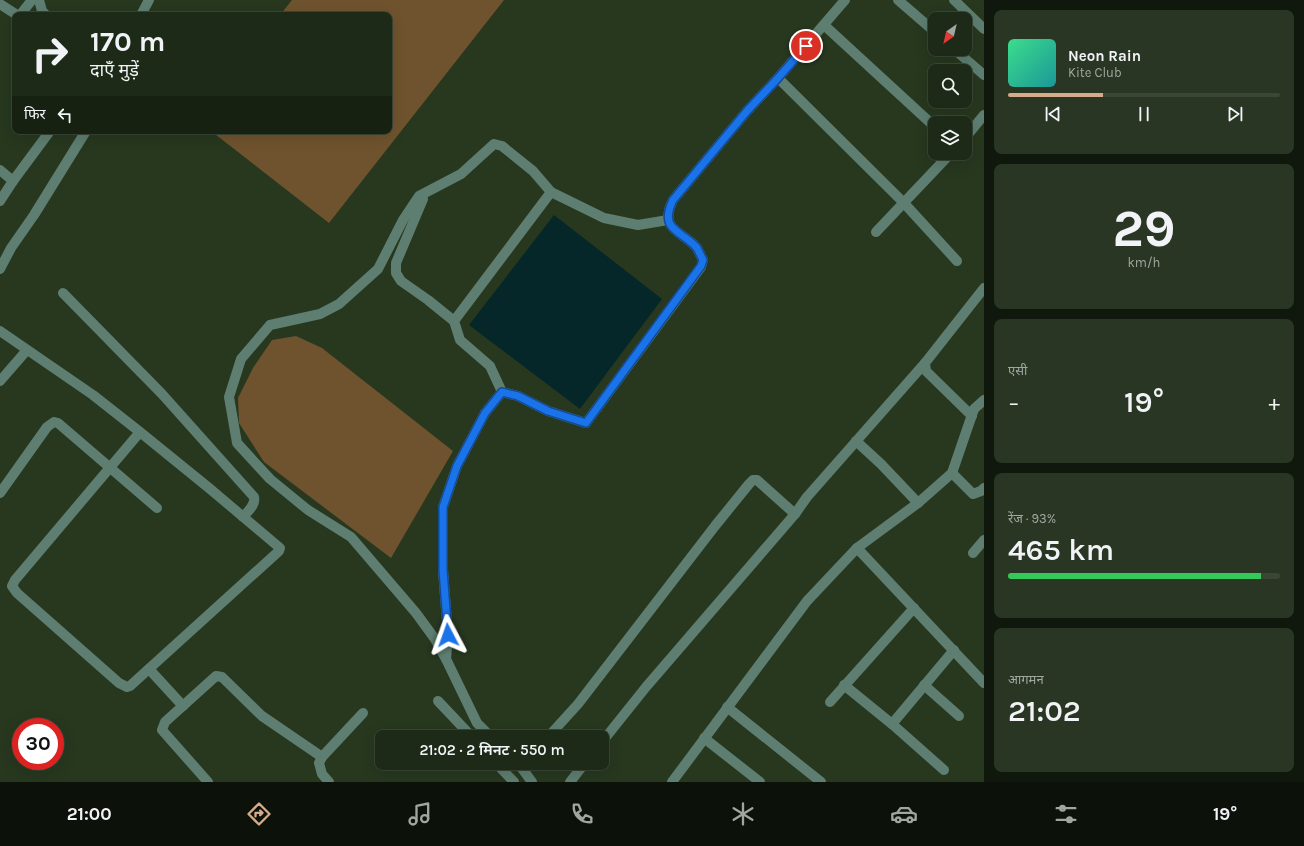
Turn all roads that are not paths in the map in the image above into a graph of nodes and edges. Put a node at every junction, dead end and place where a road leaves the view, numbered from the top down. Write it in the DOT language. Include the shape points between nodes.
graph roads {
  1 [pos="32,0"];
  2 [pos="39,0"];
  3 [pos="149,0"];
  4 [pos="845,0"];
  5 [pos="898,0"];
  6 [pos="954,0"];
  7 [pos="0,4"];
  8 [pos="14,12"];
  9 [pos="22,12"];
  10 [pos="43,12"];
  11 [pos="143,12"];
  12 [pos="824,25"];
  13 [pos="928,26"];
  14 [pos="984,30"];
  15 [pos="962,56"];
  16 [pos="984,75"];
  17 [pos="778,78"];
  18 [pos="984,116"];
  19 [pos="928,121"];
  20 [pos="972,130"];
  21 [pos="48,134"];
  22 [pos="84,134"];
  23 [pos="944,160"];
  24 [pos="0,170"];
  25 [pos="13,181"];
  26 [pos="551,192"];
  27 [pos="425,193"];
  28 [pos="0,202"];
  29 [pos="903,202"];
  30 [pos="668,220"];
  31 [pos="876,232"];
  32 [pos="957,261"];
  33 [pos="0,269"];
  34 [pos="984,288"];
  35 [pos="63,293"];
  36 [pos="454,321"];
  37 [pos="0,331"];
  38 [pos="27,350"];
  39 [pos="925,363"];
  40 [pos="0,381"];
  41 [pos="502,392"];
  42 [pos="984,400"];
  43 [pos="972,416"];
  44 [pos="140,432"];
  45 [pos="856,441"];
  46 [pos="110,468"];
  47 [pos="952,473"];
  48 [pos="983,491"];
  49 [pos="0,493"];
  50 [pos="918,503"];
  51 [pos="157,508"];
  52 [pos="795,514"];
  53 [pos="243,517"];
  54 [pos="984,540"];
  55 [pos="858,548"];
  56 [pos="974,553"];
  57 [pos="914,608"];
  58 [pos="954,650"];
  59 [pos="446,659"];
  60 [pos="149,669"];
  61 [pos="984,683"];
  62 [pos="844,685"];
  63 [pos="924,685"];
  64 [pos="438,701"];
  65 [pos="830,702"];
  66 [pos="183,706"];
  67 [pos="727,707"];
  68 [pos="362,713"];
  69 [pos="959,716"];
  70 [pos="892,724"];
  71 [pos="465,730"];
  72 [pos="484,730"];
  73 [pos="554,730"];
  74 [pos="609,733"];
  75 [pos="704,738"];
  76 [pos="322,757"];
  77 [pos="503,770"];
  78 [pos="525,770"];
  79 [pos="579,770"];
  80 [pos="944,770"];
  81 [pos="208,782"];
  82 [pos="329,782"];
  83 [pos="514,782"];
  84 [pos="532,782"];
  85 [pos="570,782"];
  86 [pos="672,782"];
  87 [pos="760,782"];
  88 [pos="821,782"];
  1 -- 9 [label="street"];
  2 -- 10 [label="street"];
  3 -- 11 [label="street"];
  4 -- 12 [label="street"];
  5 -- 13 [label="street"];
  6 -- 14 [label="street"];
  7 -- 8 [label="street"];
  12 -- 17 [label="street"];
  12 -- 19 [label="street"];
  15 -- 16 [label="street"];
  17 -- 29 [label="street"];
  17 -- 30 [label="street" via="673,200 668,210"];
  18 -- 20 [label="street"];
  21 -- 25 [label="street"];
  22 -- 33 [label="street"];
  23 -- 29 [label="street"];
  24 -- 25 [label="street"];
  25 -- 28 [label="street"];
  26 -- 27 [label="street" via="533,171 502,146 494,144 461,174"];
  26 -- 30 [label="street" via="604,218 638,225"];
  26 -- 36 [label="street"];
  27 -- 36 [label="street" via="396,263 396,273 400,281"];
  27 -- 59 [label="street" via="419,196 403,220 378,269 339,304 320,314 270,325 241,359 229,398 237,443 270,479 308,510 351,537 416,613"];
  29 -- 31 [label="street"];
  29 -- 32 [label="street"];
  30 -- 41 [label="street" via="675,230 697,248 703,260 701,266 586,423"];
  34 -- 39 [label="street"];
  35 -- 53 [label="street" via="162,394 254,497 253,506"];
  36 -- 41 [label="street" via="460,340 490,366"];
  37 -- 38 [label="street"];
  38 -- 40 [label="street"];
  38 -- 44 [label="street" via="93,395"];
  39 -- 43 [label="street" via="926,371"];
  39 -- 45 [label="street"];
  41 -- 59 [label="street" via="485,413 457,466 443,507 443,570 448,635"];
  42 -- 43 [label="street" via="974,409"];
  43 -- 47 [label="street"];
  44 -- 46 [label="street"];
  44 -- 53 [label="street"];
  45 -- 50 [label="street"];
  45 -- 52 [label="street"];
  46 -- 49 [label="street" via="54,422 47,427"];
  46 -- 51 [label="street"];
  46 -- 60 [label="street" via="12,586 16,593 122,686 130,686"];
  47 -- 48 [label="street" via="974,494"];
  47 -- 50 [label="street"];
  50 -- 55 [label="street"];
  52 -- 73 [label="street" via="757,480 753,480 578,704"];
  52 -- 74 [label="street"];
  53 -- 60 [label="street" via="278,546 279,551"];
  54 -- 56 [label="street"];
  55 -- 57 [label="street"];
  55 -- 67 [label="street" via="807,601"];
  57 -- 58 [label="street"];
  57 -- 62 [label="street"];
  58 -- 61 [label="street"];
  58 -- 63 [label="street"];
  59 -- 72 [label="street" via="477,723"];
  60 -- 66 [label="street"];
  62 -- 65 [label="street"];
  62 -- 70 [label="street"];
  63 -- 69 [label="street"];
  63 -- 70 [label="street"];
  64 -- 71 [label="street"];
  66 -- 76 [label="street" via="212,678 222,677 262,716"];
  66 -- 81 [label="street" via="165,722 162,730"];
  67 -- 75 [label="street"];
  67 -- 88 [label="street"];
  68 -- 76 [label="street"];
  70 -- 80 [label="street"];
  75 -- 86 [label="street"];
  75 -- 87 [label="street"];
  76 -- 82 [label="street" via="320,769"];
  77 -- 83 [label="street"];
  78 -- 84 [label="street"];
  79 -- 85 [label="street"];
}
